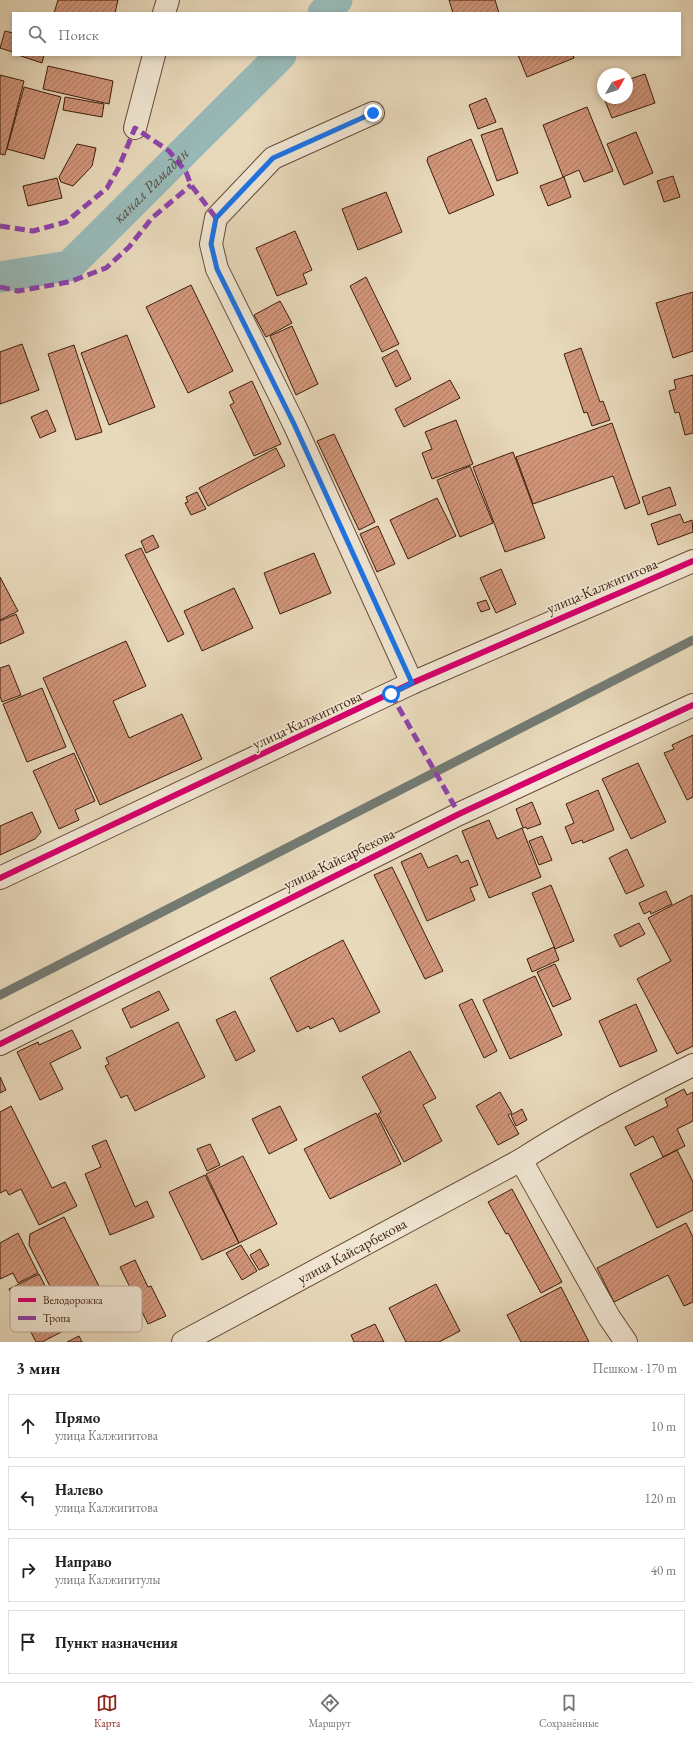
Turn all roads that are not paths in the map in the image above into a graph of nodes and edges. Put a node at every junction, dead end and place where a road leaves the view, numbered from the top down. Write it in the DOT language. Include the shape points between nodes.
graph roads {
  1 [pos="168,0"];
  2 [pos="164,12"];
  3 [pos="154,56"];
  4 [pos="373,113"];
  5 [pos="135,128"];
  6 [pos="693,561"];
  7 [pos="412,683"];
  8 [pos="693,705"];
  9 [pos="0,878"];
  10 [pos="0,1044"];
  11 [pos="693,1065"];
  12 [pos="521,1160"];
  13 [pos="183,1342"];
  14 [pos="626,1342"];
  1 -- 2 [label="street"];
  3 -- 5 [label="street"];
  4 -- 7 [label="street" via="273,158 216,218 211,244 217,269 294,424"];
  6 -- 7 [label="street, улица Калжигитова"];
  7 -- 9 [label="street, улица Калжигитова"];
  8 -- 10 [label="street, улица Кайсарбекова" via="459,814"];
  11 -- 12 [label="street, улица Кайсарбекова" via="553,1140"];
  12 -- 13 [label="street, улица Кайсарбекова"];
  12 -- 14 [label="street" via="609,1318"];
}
